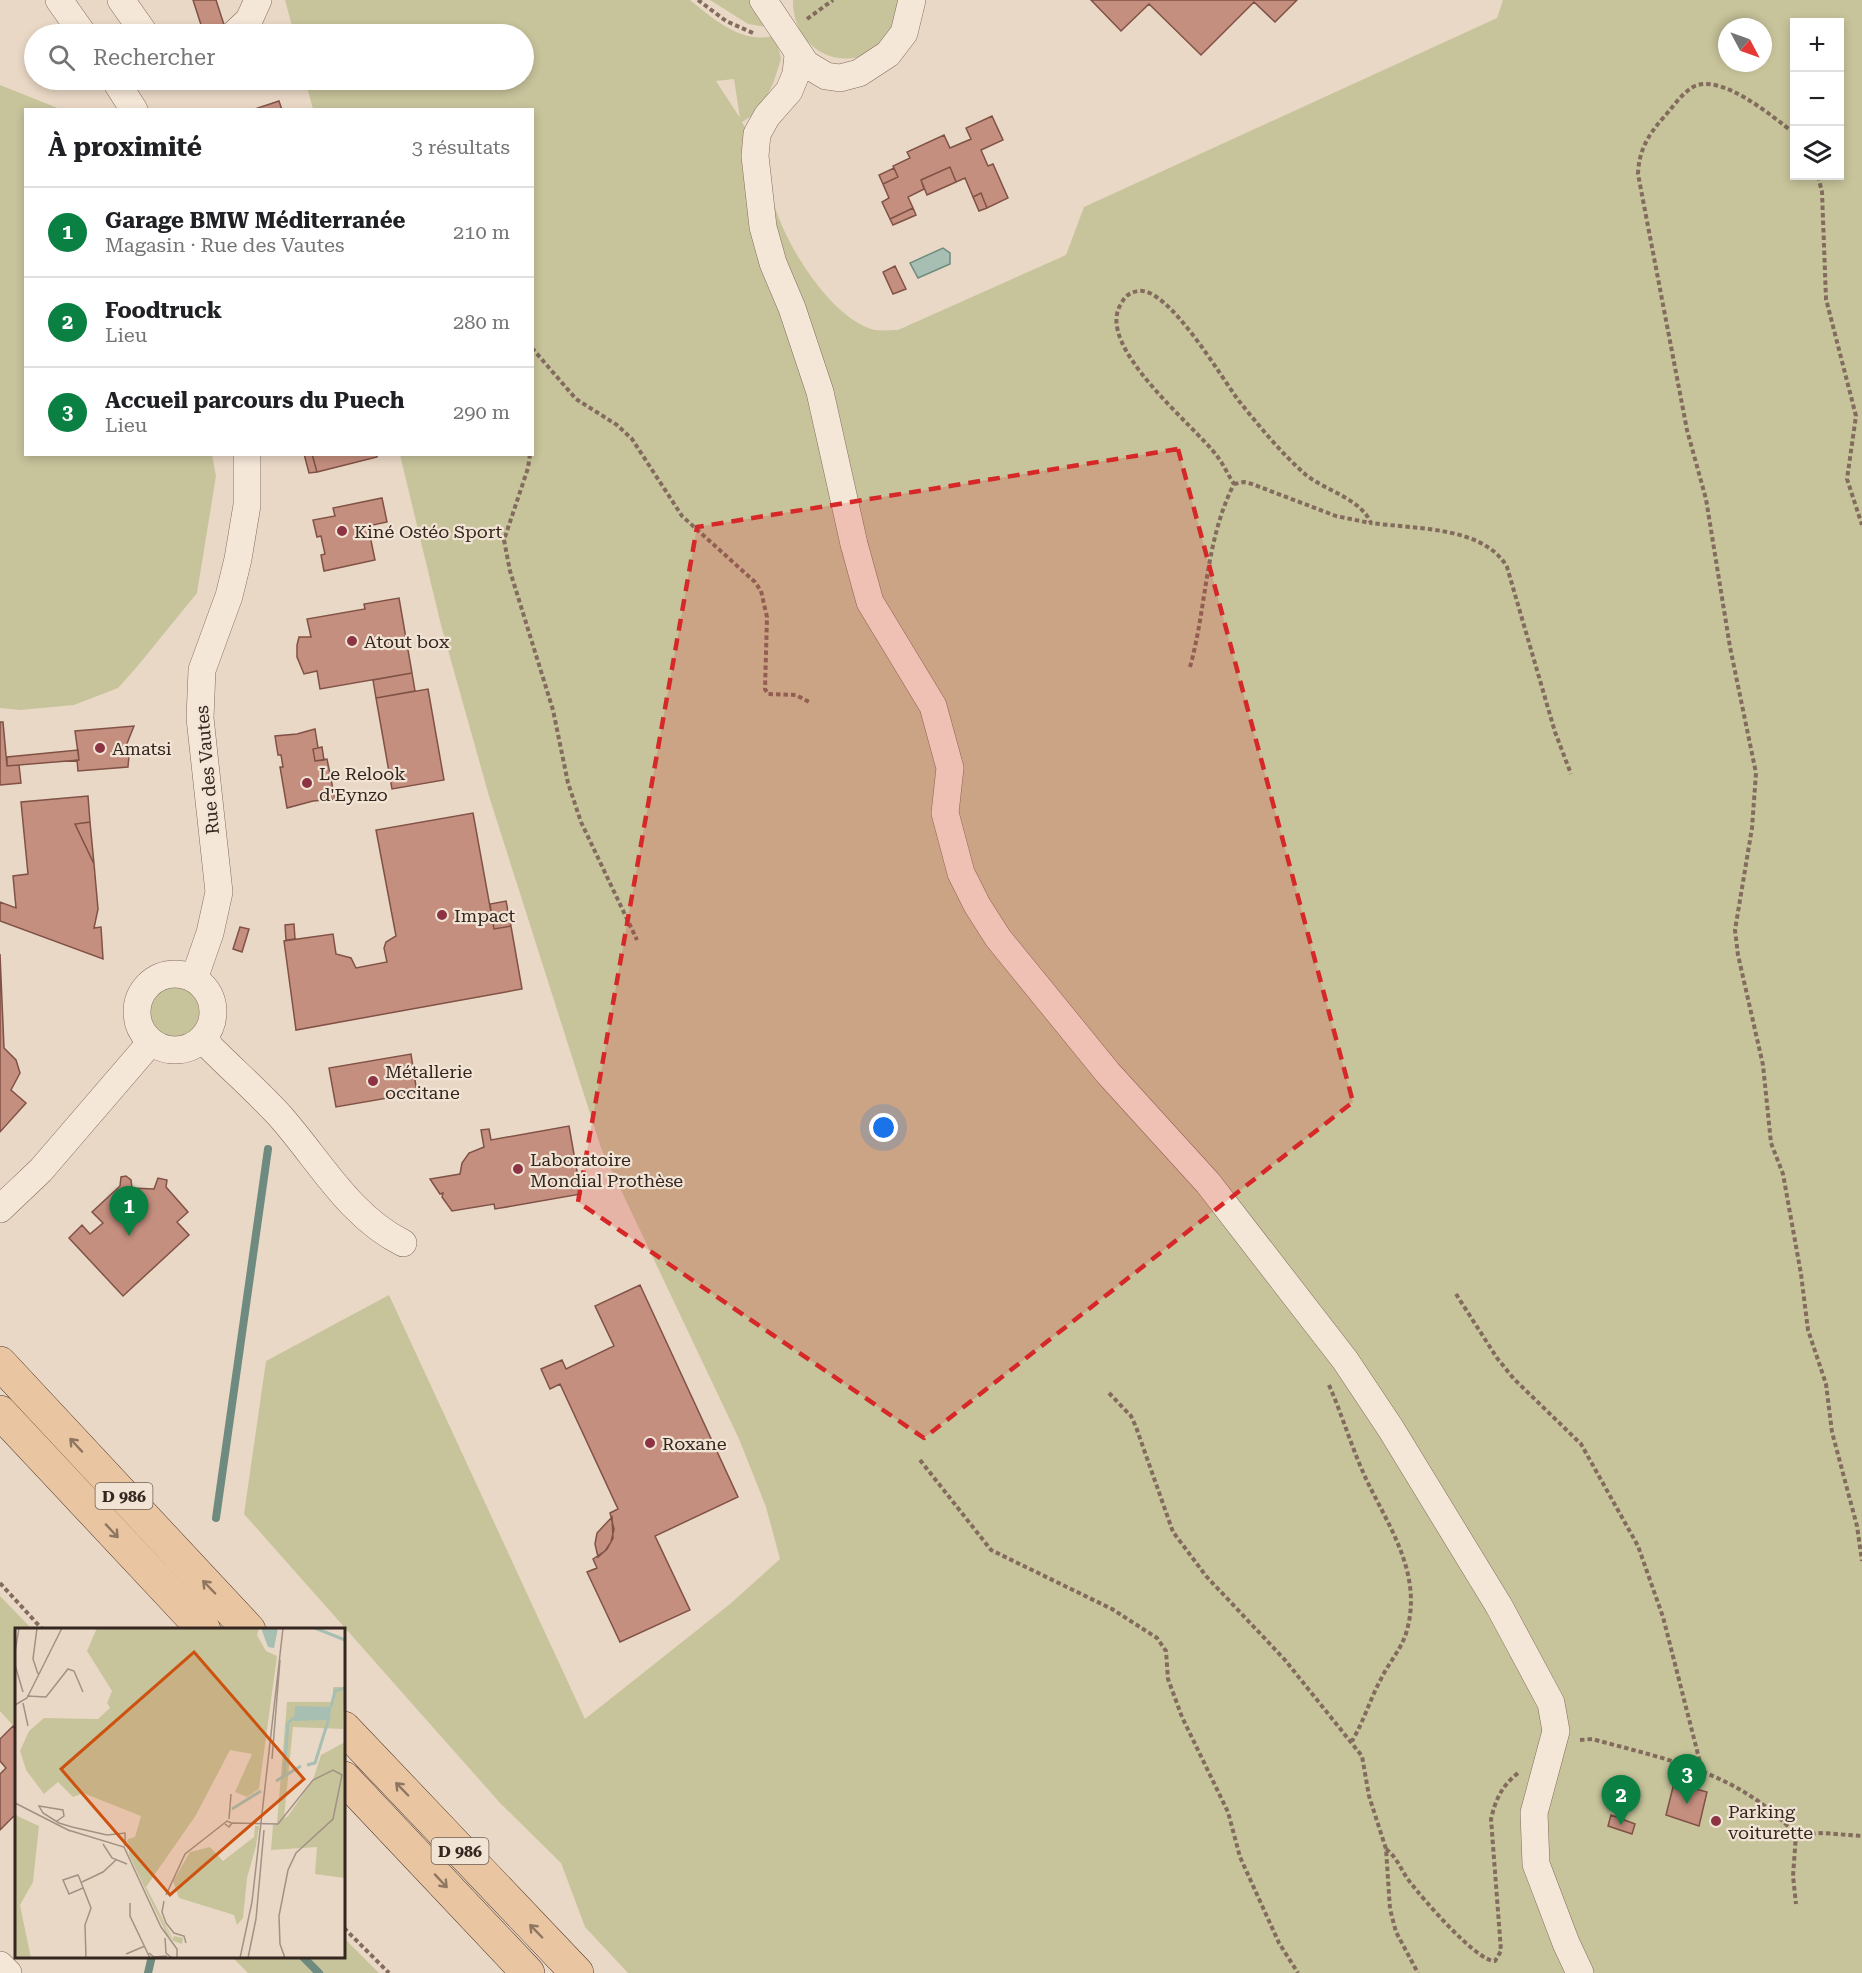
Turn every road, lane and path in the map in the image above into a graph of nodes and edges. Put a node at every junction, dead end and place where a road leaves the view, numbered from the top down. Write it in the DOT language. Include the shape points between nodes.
graph roads {
  1 [pos="59,0"];
  2 [pos="121,0"];
  3 [pos="258,0"];
  4 [pos="763,0"];
  5 [pos="788,0"];
  6 [pos="912,0"];
  7 [pos="76,24"];
  8 [pos="138,24"];
  9 [pos="245,24"];
  10 [pos="795,47"];
  11 [pos="121,90"];
  12 [pos="133,108"];
  13 [pos="1790,130"];
  14 [pos="1819,180"];
  15 [pos="534,350"];
  16 [pos="247,456"];
  17 [pos="530,456"];
  18 [pos="1234,484"];
  19 [pos="1371,523"];
  20 [pos="1862,525"];
  21 [pos="1190,667"];
  22 [pos="811,703"];
  23 [pos="1571,774"];
  24 [pos="637,940"];
  25 [pos="194,979"];
  26 [pos="204,1037"];
  27 [pos="151,1042"];
  28 [pos="0,1209"];
  29 [pos="403,1242"];
  30 [pos="1456,1294"];
  31 [pos="1328,1338"];
  32 [pos="0,1363"];
  33 [pos="1109,1393"];
  34 [pos="0,1412"];
  35 [pos="920,1460"];
  36 [pos="1862,1561"];
  37 [pos="0,1583"];
  38 [pos="42,1628"];
  39 [pos="203,1628"];
  40 [pos="248,1628"];
  41 [pos="345,1729"];
  42 [pos="1352,1741"];
  43 [pos="1551,1753"];
  44 [pos="1702,1770"];
  45 [pos="345,1779"];
  46 [pos="1796,1835"];
  47 [pos="1862,1836"];
  48 [pos="1386,1850"];
  49 [pos="1796,1904"];
  50 [pos="345,1930"];
  51 [pos="0,1965"];
  52 [pos="8,1973"];
  53 [pos="389,1973"];
  54 [pos="528,1973"];
  55 [pos="577,1973"];
  56 [pos="1298,1973"];
  57 [pos="1418,1973"];
  58 [pos="1580,1973"];
  1 -- 7 [label="street"];
  2 -- 8 [label="street"];
  3 -- 9 [label="street"];
  4 -- 10 [label="street"];
  5 -- 10 [label="street"];
  6 -- 10 [label="street" via="900,40 880,62 859,73 840,78 826,76 815,71"];
  10 -- 31 [label="street" via="796,74 789,92 757,134 755,156 762,227 820,392 870,602 933,706 950,768 945,813 961,873 998,938 1108,1073 1208,1183"];
  11 -- 12 [label="street"];
  13 -- 36 [label="path" via="1733,91 1714,85 1695,86 1681,97 1643,146 1638,174 1687,430 1706,500 1756,773 1752,828 1735,930 1738,955 1763,1065 1771,1143 1783,1174 1808,1330 1826,1384 1832,1432 1857,1526"];
  14 -- 20 [label="path" via="1826,299 1856,416 1847,479"];
  15 -- 22 [label="path" via="576,399 632,439 682,516 755,582 764,598 766,617 765,689 768,694 796,695"];
  16 -- 25 [label="street, Rue des Vautes" via="247,505 238,559 202,670 200,718 219,892"];
  17 -- 24 [label="path" via="504,540 510,571 553,710 568,783 581,822"];
  18 -- 19 [label="path" via="1252,484 1336,516"];
  18 -- 19 [label="path" via="1217,456 1130,359 1115,322 1117,310 1129,294 1152,292 1175,312 1226,384 1284,451 1316,482 1362,511"];
  18 -- 21 [label="path" via="1215,531"];
  19 -- 23 [label="path" via="1462,535 1477,539 1501,557"];
  25 -- 26 [label="street" via="207,993 213,1011"];
  25 -- 27 [label="street" via="167,975 143,991 136,1008 137,1018"];
  26 -- 27 [label="street" via="184,1050 161,1048"];
  26 -- 29 [label="street" via="279,1115 349,1203 375,1226"];
  27 -- 28 [label="street" via="55,1154"];
  30 -- 44 [label="path" via="1514,1379 1581,1444 1638,1546 1663,1617"];
  31 -- 42 [label="path" via="1323,1358 1326,1378 1368,1482 1393,1528 1407,1566 1410,1600 1407,1630"];
  31 -- 43 [label="street" via="1391,1429 1499,1606 1541,1684 1551,1703 1556,1731"];
  40 -- 32 [label="main road, D 986, one-way"];
  33 -- 42 [label="path" via="1131,1416 1173,1532 1206,1576 1285,1660"];
  34 -- 39 [label="main road, D 986, one-way"];
  35 -- 56 [label="path" via="991,1550 1112,1609 1156,1638 1166,1651 1168,1679 1182,1717 1227,1812 1240,1857 1267,1917"];
  37 -- 38 [label="path"];
  55 -- 41 [label="main road, D 986, one-way"];
  42 -- 48 [label="path" via="1362,1756 1369,1796"];
  43 -- 44 [label="path" via="1592,1738"];
  43 -- 48 [label="path" via="1504,1785 1496,1800 1491,1819 1501,1951 1495,1960 1485,1958 1444,1922 1408,1880 1395,1855"];
  43 -- 58 [label="street" via="1534,1814 1536,1864"];
  44 -- 46 [label="path" via="1777,1814"];
  45 -- 54 [label="main road, D 986, one-way"];
  46 -- 47 [label="path"];
  46 -- 49 [label="path"];
  48 -- 57 [label="path" via="1393,1921"];
  50 -- 53 [label="path"];
  51 -- 52 [label="street"];
}
